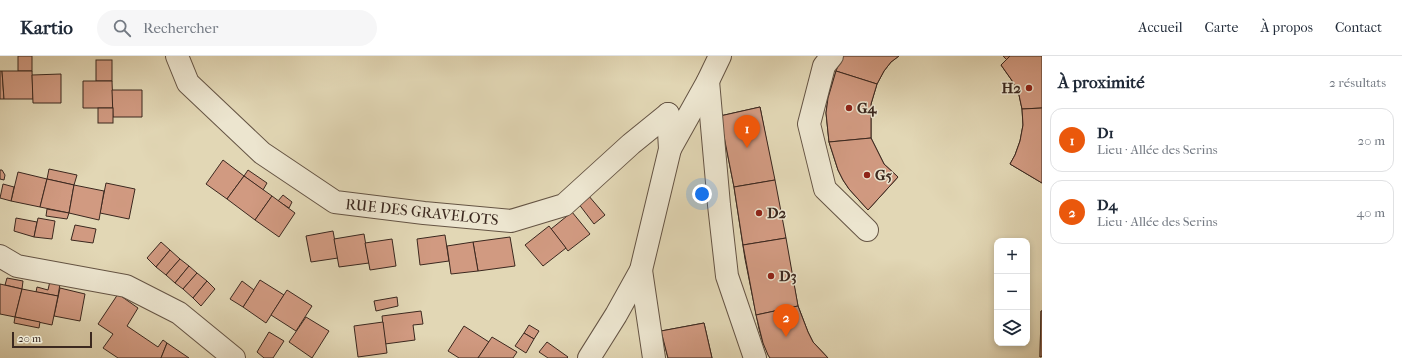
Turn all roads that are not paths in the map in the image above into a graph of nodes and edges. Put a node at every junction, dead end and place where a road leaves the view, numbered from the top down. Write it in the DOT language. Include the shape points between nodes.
graph roads {
  1 [pos="177,56"];
  2 [pos="720,56"];
  3 [pos="832,56"];
  4 [pos="708,81"];
  5 [pos="670,149"];
  6 [pos="867,230"];
  7 [pos="0,256"];
  8 [pos="641,270"];
  9 [pos="234,358"];
  10 [pos="589,358"];
  11 [pos="654,358"];
  12 [pos="755,358"];
  1 -- 5 [label="street, RUE DES GRAVELOTS" via="188,83 262,153 335,202 511,221 564,205 668,114"];
  2 -- 4 [label="street"];
  3 -- 6 [label="street" via="824,66 809,124 825,189"];
  4 -- 5 [label="street"];
  4 -- 12 [label="street" via="727,276"];
  5 -- 8 [label="street"];
  7 -- 9 [label="street" via="17,266 126,286 179,313"];
  8 -- 10 [label="street"];
  8 -- 11 [label="street"];
}
